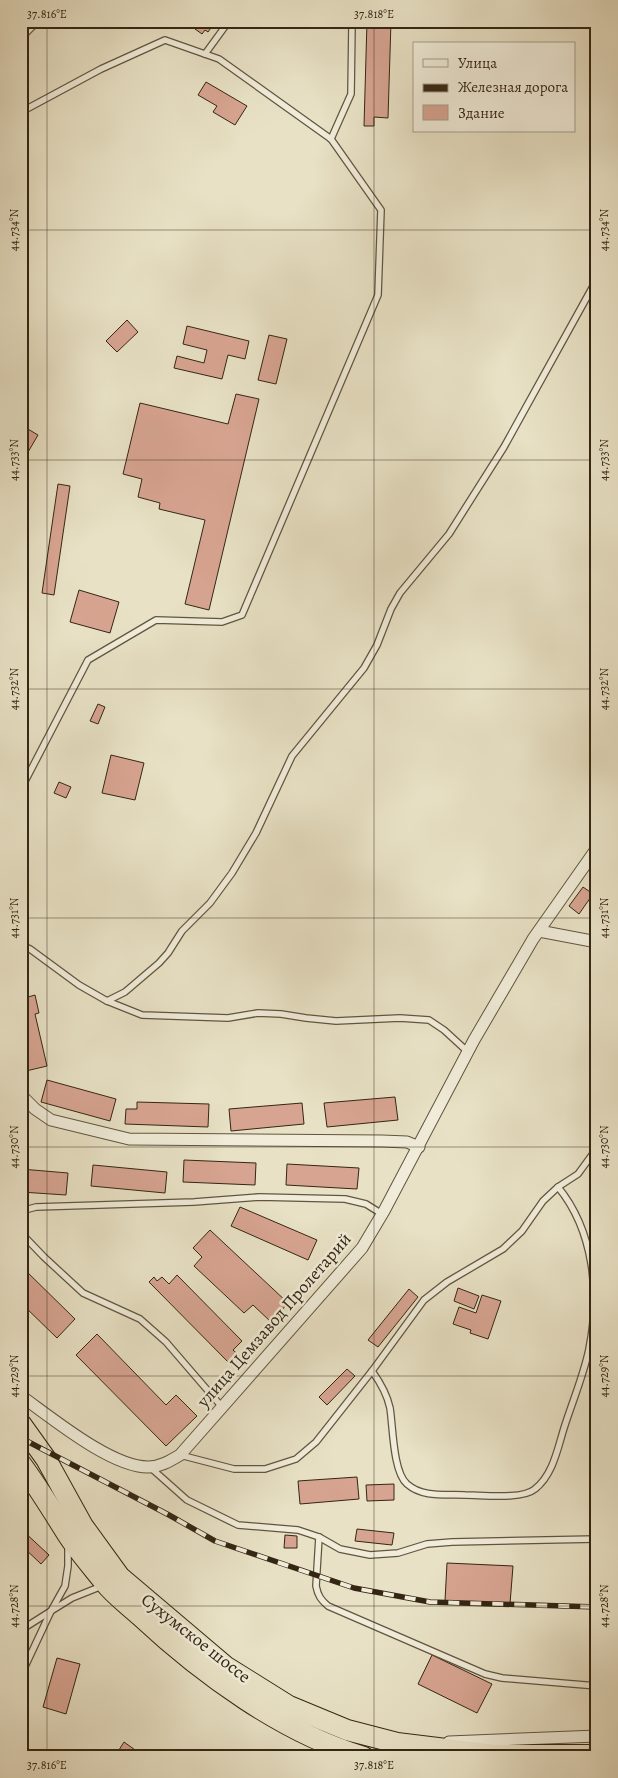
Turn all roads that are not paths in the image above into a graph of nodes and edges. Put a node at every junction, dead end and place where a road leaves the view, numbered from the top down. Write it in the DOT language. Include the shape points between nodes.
graph roads {
  1 [pos="38,21"];
  2 [pos="229,21"];
  3 [pos="350,21"];
  4 [pos="21,38"];
  5 [pos="205,54"];
  6 [pos="21,112"];
  7 [pos="330,139"];
  8 [pos="597,279"];
  9 [pos="21,789"];
  10 [pos="597,848"];
  11 [pos="538,931"];
  12 [pos="597,942"];
  13 [pos="21,945"];
  14 [pos="107,1001"];
  15 [pos="468,1052"];
  16 [pos="21,1093"];
  17 [pos="419,1147"];
  18 [pos="597,1148"];
  19 [pos="558,1187"];
  20 [pos="21,1211"];
  21 [pos="382,1214"];
  22 [pos="21,1233"];
  23 [pos="372,1371"];
  24 [pos="21,1396"];
  25 [pos="222,1407"];
  26 [pos="21,1424"];
  27 [pos="180,1455"];
  28 [pos="21,1464"];
  29 [pos="149,1467"];
  30 [pos="21,1480"];
  31 [pos="42,1492"];
  32 [pos="68,1535"];
  33 [pos="319,1537"];
  34 [pos="597,1539"];
  35 [pos="106,1584"];
  36 [pos="52,1611"];
  37 [pos="21,1630"];
  38 [pos="21,1675"];
  39 [pos="597,1686"];
  40 [pos="597,1736"];
  41 [pos="397,1743"];
  42 [pos="597,1755"];
  43 [pos="364,1757"];
  1 -- 4 [label="lane"];
  2 -- 5 [label="lane"];
  3 -- 7 [label="lane" via="352,94"];
  5 -- 6 [label="lane" via="165,40 101,69"];
  5 -- 7 [label="lane" via="219,59"];
  7 -- 9 [label="lane" via="381,210 378,296 242,615 222,622 156,620 88,660"];
  8 -- 14 [label="lane" via="504,447 450,534 400,593 364,668 292,756 256,833 232,873 160,963 124,992"];
  10 -- 11 [label="street, улица Цемзавод Пролетарий"];
  11 -- 12 [label="street"];
  11 -- 15 [label="street, улица Цемзавод Пролетарий"];
  13 -- 14 [label="lane"];
  14 -- 15 [label="lane" via="142,1015 228,1018 258,1013 336,1021 429,1020"];
  15 -- 17 [label="street, улица Цемзавод Пролетарий"];
  16 -- 17 [label="street" via="35,1109 51,1120 129,1139 382,1140 407,1142"];
  17 -- 21 [label="street, улица Цемзавод Пролетарий"];
  18 -- 19 [label="lane" via="578,1174"];
  19 -- 23 [label="lane" via="503,1249 447,1282 424,1300"];
  19 -- 23 [label="lane" via="578,1218 588,1244 593,1278 593,1316 589,1350 551,1470 535,1490 514,1496 422,1494 406,1484 398,1469 389,1406 382,1384"];
  20 -- 21 [label="lane" via="36,1207 259,1197 345,1199 366,1204"];
  21 -- 25 [label="street, улица Цемзавод Пролетарий" via="362,1248"];
  22 -- 25 [label="lane" via="83,1293 140,1319 166,1342"];
  23 -- 27 [label="lane" via="316,1442 296,1459 265,1469 234,1469"];
  24 -- 29 [label="street" via="111,1458"];
  25 -- 27 [label="street, улица Цемзавод Пролетарий"];
  26 -- 41 [label="highway, Сухумское шоссе" via="46,1459 83,1526 120,1577 168,1619 226,1666 289,1706 347,1730"];
  27 -- 29 [label="street, улица Цемзавод Пролетарий"];
  28 -- 31 [label="highway, Сухумское шоссе"];
  29 -- 33 [label="lane" via="187,1500 238,1525 298,1530"];
  30 -- 31 [label="street"];
  31 -- 32 [label="highway, Сухумское шоссе"];
  32 -- 35 [label="highway, Сухумское шоссе"];
  32 -- 36 [label="lane" via="64,1586"];
  33 -- 34 [label="lane" via="340,1549 370,1555 452,1542"];
  33 -- 39 [label="lane" via="316,1586 322,1601 328,1606 485,1674"];
  35 -- 36 [label="lane" via="72,1598"];
  35 -- 43 [label="highway, Сухумское шоссе" via="210,1676 279,1719 340,1750"];
  36 -- 37 [label="lane"];
  36 -- 38 [label="lane"];
  40 -- 41 [label="street"];
  41 -- 42 [label="highway, Сухумское шоссе" via="495,1755"];
}
